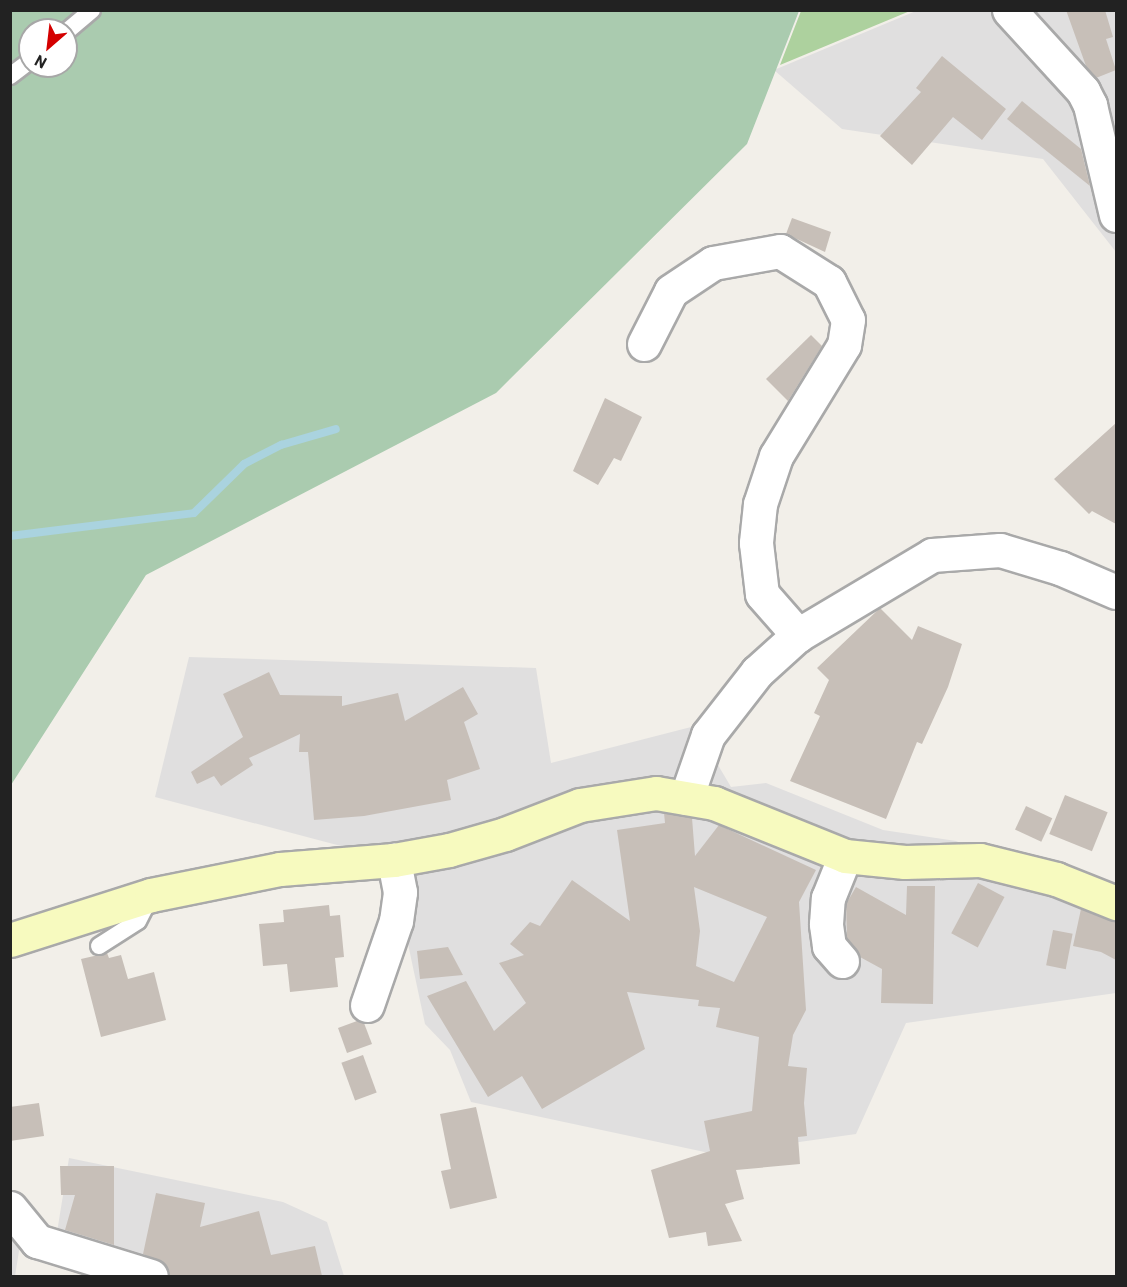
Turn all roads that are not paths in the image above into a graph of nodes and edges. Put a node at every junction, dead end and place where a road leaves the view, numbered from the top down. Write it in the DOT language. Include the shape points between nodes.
graph roads {
  1 [pos="92,10"];
  2 [pos="1009,10"];
  3 [pos="78,22"];
  4 [pos="1116,215"];
  5 [pos="644,344"];
  6 [pos="1116,592"];
  7 [pos="798,635"];
  8 [pos="686,798"];
  9 [pos="845,856"];
  10 [pos="394,860"];
  11 [pos="151,895"];
  12 [pos="1116,903"];
  13 [pos="10,940"];
  14 [pos="99,946"];
  15 [pos="842,961"];
  16 [pos="367,1005"];
  17 [pos="10,1208"];
  18 [pos="151,1276"];
  1 -- 3 [label="lane"];
  2 -- 4 [label="street" via="1083,91 1090,105"];
  5 -- 7 [label="street" via="671,291 713,263 780,251 829,282 848,320 844,345 776,456 760,504 756,543 762,594"];
  6 -- 7 [label="street" via="1060,568 1000,550 932,555"];
  7 -- 8 [label="street" via="757,672 708,735"];
  8 -- 9 [label="main road" via="714,803"];
  8 -- 10 [label="main road" via="656,793 580,805 505,834"];
  9 -- 12 [label="main road" via="905,862 980,860 1056,879"];
  9 -- 15 [label="street" via="828,898 826,924 829,946"];
  10 -- 11 [label="main road" via="280,869"];
  10 -- 16 [label="street" via="400,892 396,921"];
  11 -- 13 [label="main road"];
  11 -- 14 [label="lane" via="138,921"];
  17 -- 18 [label="street" via="37,1241"];
}
